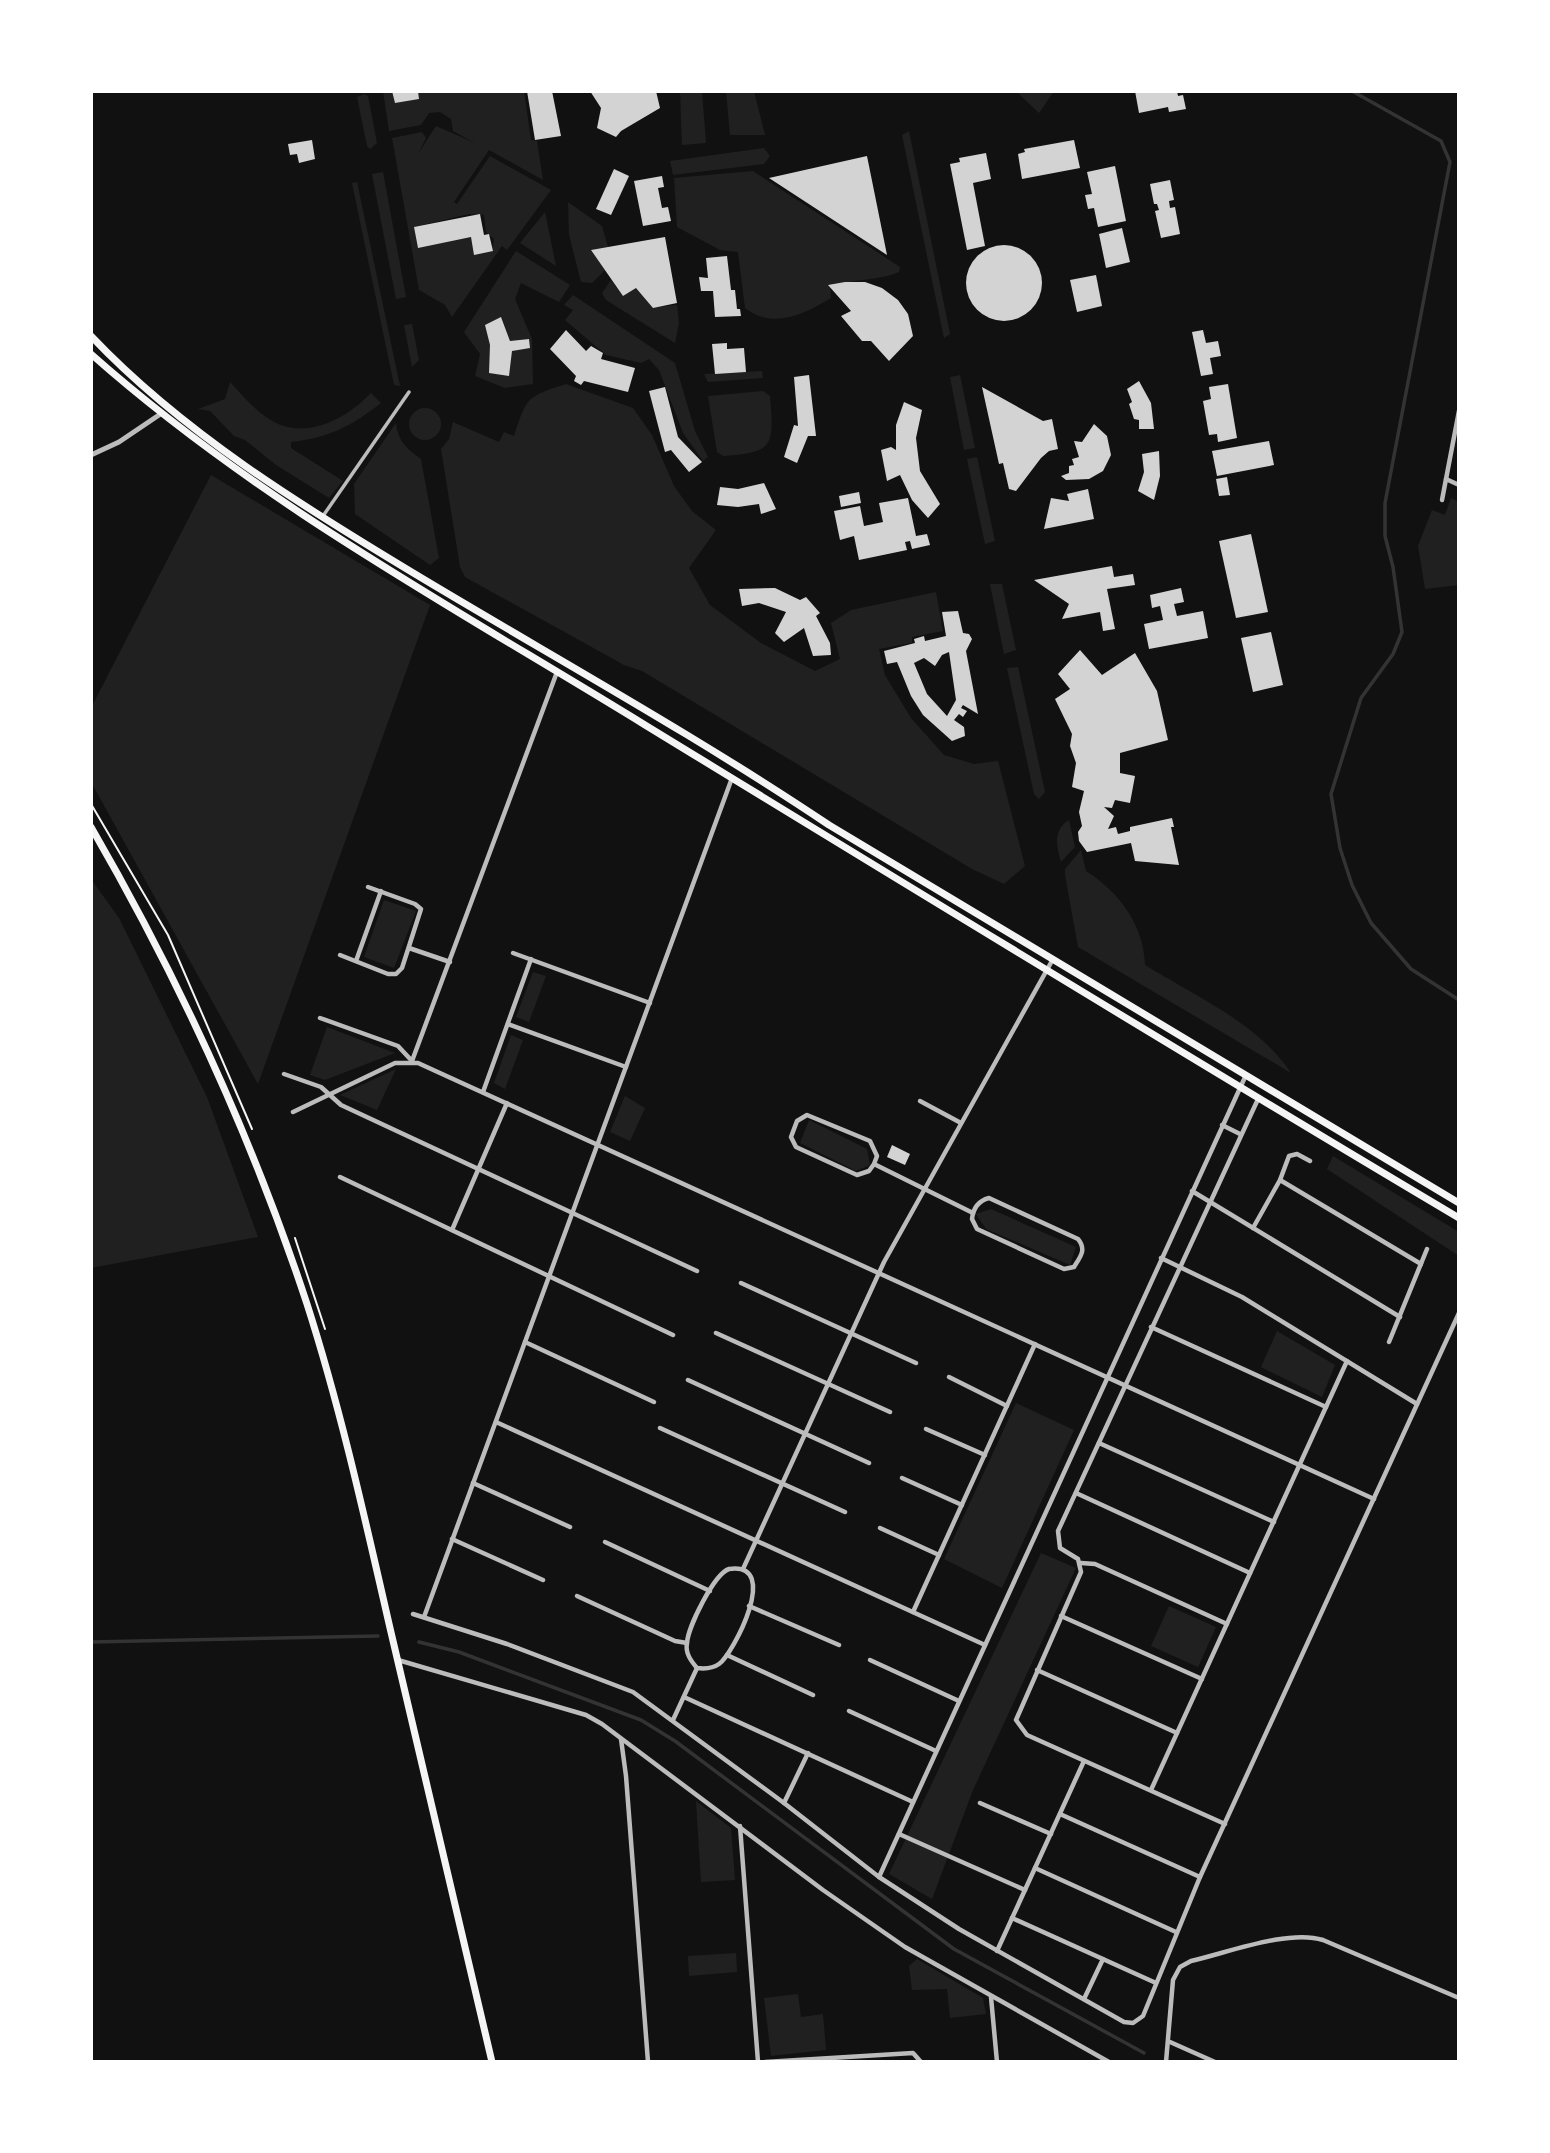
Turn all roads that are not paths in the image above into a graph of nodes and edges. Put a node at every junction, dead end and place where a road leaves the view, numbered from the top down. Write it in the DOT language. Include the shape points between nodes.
graph roads {
  1 [pos="91,336"];
  2 [pos="91,354"];
  3 [pos="409,393"];
  4 [pos="1459,411"];
  5 [pos="162,413"];
  6 [pos="1457,427"];
  7 [pos="91,455"];
  8 [pos="1446,479"];
  9 [pos="1459,485"];
  10 [pos="1442,500"];
  11 [pos="322,517"];
  12 [pos="557,671"];
  13 [pos="744,768"];
  14 [pos="732,778"];
  15 [pos="91,827"];
  16 [pos="368,887"];
  17 [pos="381,891"];
  18 [pos="409,948"];
  19 [pos="513,953"];
  20 [pos="341,955"];
  21 [pos="1054,958"];
  22 [pos="531,960"];
  23 [pos="356,961"];
  24 [pos="450,962"];
  25 [pos="1046,972"];
  26 [pos="650,1003"];
  27 [pos="320,1018"];
  28 [pos="508,1024"];
  29 [pos="412,1062"];
  30 [pos="626,1067"];
  31 [pos="284,1074"];
  32 [pos="1246,1075"];
  33 [pos="1241,1086"];
  34 [pos="483,1092"];
  35 [pos="329,1095"];
  36 [pos="1259,1097"];
  37 [pos="920,1101"];
  38 [pos="508,1103"];
  39 [pos="293,1112"];
  40 [pos="961,1123"];
  41 [pos="1222,1125"];
  42 [pos="1240,1134"];
  43 [pos="598,1144"];
  44 [pos="1310,1161"];
  45 [pos="874,1164"];
  46 [pos="479,1168"];
  47 [pos="340,1177"];
  48 [pos="1280,1180"];
  49 [pos="924,1190"];
  50 [pos="1192,1191"];
  51 [pos="1209,1203"];
  52 [pos="1459,1203"];
  53 [pos="573,1213"];
  54 [pos="973,1213"];
  55 [pos="1459,1218"];
  56 [pos="1253,1228"];
  57 [pos="452,1230"];
  58 [pos="1427,1249"];
  59 [pos="1161,1258"];
  60 [pos="1421,1264"];
  61 [pos="1179,1267"];
  62 [pos="698,1271"];
  63 [pos="879,1272"];
  64 [pos="549,1278"];
  65 [pos="741,1283"];
  66 [pos="1459,1313"];
  67 [pos="1399,1317"];
  68 [pos="1151,1328"];
  69 [pos="716,1333"];
  70 [pos="851,1333"];
  71 [pos="673,1335"];
  72 [pos="525,1342"];
  73 [pos="1389,1342"];
  74 [pos="1035,1344"];
  75 [pos="1347,1361"];
  76 [pos="916,1363"];
  77 [pos="949,1377"];
  78 [pos="1107,1377"];
  79 [pos="688,1380"];
  80 [pos="828,1384"];
  81 [pos="1125,1385"];
  82 [pos="654,1402"];
  83 [pos="1417,1405"];
  84 [pos="1007,1406"];
  85 [pos="1326,1408"];
  86 [pos="890,1412"];
  87 [pos="496,1422"];
  88 [pos="660,1428"];
  89 [pos="926,1429"];
  90 [pos="805,1433"];
  91 [pos="1099,1443"];
  92 [pos="985,1455"];
  93 [pos="869,1462"];
  94 [pos="1300,1465"];
  95 [pos="902,1479"];
  96 [pos="473,1483"];
  97 [pos="782,1484"];
  98 [pos="1076,1493"];
  99 [pos="1374,1499"];
  100 [pos="962,1505"];
  101 [pos="845,1512"];
  102 [pos="1274,1522"];
  103 [pos="570,1527"];
  104 [pos="880,1528"];
  105 [pos="452,1539"];
  106 [pos="757,1541"];
  107 [pos="605,1542"];
  108 [pos="939,1555"];
  109 [pos="1081,1563"];
  110 [pos="743,1569"];
  111 [pos="1250,1573"];
  112 [pos="543,1580"];
  113 [pos="710,1591"];
  114 [pos="577,1596"];
  115 [pos="749,1606"];
  116 [pos="913,1612"];
  117 [pos="413,1614"];
  118 [pos="1061,1616"];
  119 [pos="424,1617"];
  120 [pos="1227,1624"];
  121 [pos="687,1643"];
  122 [pos="839,1645"];
  123 [pos="985,1645"];
  124 [pos="727,1655"];
  125 [pos="398,1660"];
  126 [pos="870,1660"];
  127 [pos="697,1668"];
  128 [pos="1037,1670"];
  129 [pos="1202,1679"];
  130 [pos="813,1695"];
  131 [pos="684,1697"];
  132 [pos="959,1701"];
  133 [pos="849,1711"];
  134 [pos="673,1720"];
  135 [pos="1177,1733"];
  136 [pos="620,1739"];
  137 [pos="936,1751"];
  138 [pos="808,1754"];
  139 [pos="1084,1761"];
  140 [pos="1151,1791"];
  141 [pos="913,1802"];
  142 [pos="784,1803"];
  143 [pos="980,1803"];
  144 [pos="1060,1814"];
  145 [pos="1225,1824"];
  146 [pos="740,1825"];
  147 [pos="899,1834"];
  148 [pos="1051,1834"];
  149 [pos="1035,1868"];
  150 [pos="879,1877"];
  151 [pos="1200,1877"];
  152 [pos="1025,1891"];
  153 [pos="1012,1918"];
  154 [pos="1177,1932"];
  155 [pos="997,1951"];
  156 [pos="1103,1959"];
  157 [pos="1156,1983"];
  158 [pos="991,1996"];
  159 [pos="1459,1998"];
  160 [pos="1084,1999"];
  161 [pos="1170,2042"];
  162 [pos="841,2056"];
  163 [pos="492,2062"];
  164 [pos="648,2062"];
  165 [pos="758,2062"];
  166 [pos="765,2062"];
  167 [pos="844,2062"];
  168 [pos="921,2062"];
  169 [pos="997,2062"];
  170 [pos="1109,2062"];
  171 [pos="1166,2062"];
  172 [pos="1215,2062"];
  1 -- 11 [label="main road" via="156,397"];
  2 -- 5 [label="main road"];
  3 -- 11 [label="street"];
  4 -- 6 [label="street"];
  5 -- 7 [label="street"];
  5 -- 12 [label="main road" via="308,520"];
  6 -- 8 [label="street"];
  8 -- 9 [label="street"];
  8 -- 10 [label="street"];
  11 -- 13 [label="main road"];
  12 -- 14 [label="main road"];
  12 -- 24 [label="street"];
  13 -- 14 [label="main road"];
  13 -- 21 [label="main road" via="829,825"];
  14 -- 25 [label="main road"];
  14 -- 26 [label="street"];
  15 -- 125 [label="main road" via="185,1001 271,1202 327,1372"];
  16 -- 17 [label="street"];
  17 -- 18 [label="street" via="421,909"];
  17 -- 23 [label="street"];
  18 -- 23 [label="street" via="396,974"];
  18 -- 24 [label="street"];
  19 -- 22 [label="street"];
  20 -- 23 [label="street"];
  21 -- 25 [label="street"];
  21 -- 32 [label="main road"];
  22 -- 26 [label="street"];
  22 -- 28 [label="street"];
  24 -- 29 [label="street"];
  25 -- 33 [label="main road"];
  25 -- 40 [label="street"];
  26 -- 30 [label="street"];
  27 -- 29 [label="street" via="398,1046"];
  28 -- 30 [label="street"];
  28 -- 34 [label="street"];
  29 -- 34 [label="street"];
  29 -- 35 [label="street" via="395,1063"];
  30 -- 43 [label="street"];
  31 -- 35 [label="street" via="321,1087"];
  32 -- 33 [label="street"];
  32 -- 52 [label="main road"];
  33 -- 36 [label="main road"];
  33 -- 41 [label="street"];
  34 -- 38 [label="street"];
  35 -- 39 [label="street"];
  35 -- 46 [label="street" via="341,1105"];
  36 -- 42 [label="street"];
  36 -- 55 [label="main road"];
  37 -- 40 [label="street"];
  38 -- 43 [label="street"];
  38 -- 46 [label="street"];
  40 -- 49 [label="street"];
  41 -- 42 [label="street"];
  41 -- 50 [label="street"];
  42 -- 51 [label="street"];
  43 -- 53 [label="street"];
  43 -- 63 [label="street"];
  44 -- 48 [label="street" via="1297,1154 1289,1156"];
  45 -- 45 [label="street" via="857,1175 796,1147 791,1137 797,1121 807,1115 870,1141 877,1156"];
  45 -- 49 [label="street"];
  46 -- 53 [label="street"];
  46 -- 57 [label="street"];
  47 -- 57 [label="street"];
  48 -- 56 [label="street"];
  48 -- 60 [label="street"];
  49 -- 54 [label="street"];
  49 -- 63 [label="street"];
  50 -- 51 [label="street"];
  50 -- 59 [label="street"];
  51 -- 56 [label="street"];
  51 -- 61 [label="street"];
  53 -- 62 [label="street"];
  53 -- 64 [label="street"];
  54 -- 54 [label="street" via="977,1229 1064,1269 1074,1267 1083,1253 1078,1239 989,1198 978,1203"];
  56 -- 67 [label="street"];
  57 -- 64 [label="street"];
  58 -- 60 [label="street"];
  59 -- 61 [label="street"];
  59 -- 78 [label="street"];
  60 -- 67 [label="street"];
  61 -- 68 [label="street"];
  61 -- 75 [label="street" via="1228,1289"];
  63 -- 70 [label="street"];
  63 -- 74 [label="street"];
  64 -- 71 [label="street"];
  64 -- 72 [label="street"];
  65 -- 70 [label="street"];
  66 -- 83 [label="street"];
  67 -- 73 [label="street"];
  68 -- 81 [label="street"];
  68 -- 85 [label="street"];
  69 -- 80 [label="street"];
  70 -- 76 [label="street"];
  70 -- 80 [label="street"];
  72 -- 82 [label="street"];
  72 -- 87 [label="street"];
  74 -- 78 [label="street"];
  74 -- 84 [label="street"];
  75 -- 83 [label="street"];
  75 -- 85 [label="street"];
  77 -- 84 [label="street"];
  78 -- 81 [label="street"];
  78 -- 123 [label="street"];
  79 -- 90 [label="street"];
  80 -- 86 [label="street"];
  80 -- 90 [label="street"];
  81 -- 91 [label="street"];
  81 -- 94 [label="street"];
  83 -- 99 [label="street"];
  84 -- 92 [label="street"];
  85 -- 94 [label="street"];
  87 -- 96 [label="street"];
  87 -- 106 [label="street"];
  88 -- 97 [label="street"];
  89 -- 92 [label="street"];
  90 -- 93 [label="street"];
  90 -- 97 [label="street"];
  91 -- 98 [label="street"];
  91 -- 102 [label="street"];
  92 -- 100 [label="street"];
  94 -- 99 [label="street"];
  94 -- 102 [label="street"];
  95 -- 100 [label="street"];
  96 -- 103 [label="street"];
  96 -- 105 [label="street"];
  97 -- 101 [label="street"];
  97 -- 106 [label="street"];
  98 -- 109 [label="street" via="1058,1531 1058,1544"];
  98 -- 111 [label="street"];
  99 -- 145 [label="street"];
  100 -- 108 [label="street"];
  102 -- 111 [label="street"];
  104 -- 108 [label="street"];
  105 -- 112 [label="street"];
  105 -- 119 [label="street"];
  106 -- 110 [label="street"];
  106 -- 116 [label="street"];
  107 -- 113 [label="street"];
  108 -- 116 [label="street"];
  109 -- 118 [label="street"];
  109 -- 120 [label="street" via="1099,1566"];
  110 -- 113 [label="street" via="724,1571"];
  110 -- 115 [label="street" via="755,1586"];
  111 -- 120 [label="street"];
  113 -- 121 [label="street"];
  114 -- 121 [label="street"];
  115 -- 122 [label="street"];
  115 -- 124 [label="street"];
  116 -- 123 [label="street"];
  117 -- 119 [label="street"];
  118 -- 128 [label="street"];
  118 -- 129 [label="street"];
  119 -- 134 [label="street" via="620,1685"];
  120 -- 129 [label="street"];
  121 -- 127 [label="street"];
  123 -- 132 [label="street"];
  124 -- 127 [label="street" via="715,1666"];
  124 -- 130 [label="street"];
  125 -- 136 [label="street" via="586,1715"];
  125 -- 163 [label="main road"];
  126 -- 132 [label="street"];
  127 -- 131 [label="street"];
  128 -- 135 [label="street"];
  128 -- 139 [label="street" via="1018,1711 1017,1725 1027,1735"];
  129 -- 135 [label="street"];
  131 -- 134 [label="street"];
  131 -- 138 [label="street"];
  132 -- 137 [label="street"];
  133 -- 137 [label="street"];
  134 -- 142 [label="street"];
  135 -- 140 [label="street"];
  136 -- 146 [label="street"];
  136 -- 164 [label="street"];
  137 -- 141 [label="street"];
  138 -- 141 [label="street"];
  138 -- 142 [label="street"];
  139 -- 140 [label="street"];
  139 -- 144 [label="street"];
  140 -- 145 [label="street"];
  141 -- 147 [label="street"];
  142 -- 150 [label="street"];
  143 -- 148 [label="street"];
  144 -- 148 [label="street"];
  144 -- 151 [label="street"];
  145 -- 151 [label="street"];
  146 -- 158 [label="street" via="896,1940"];
  146 -- 165 [label="street"];
  147 -- 150 [label="street"];
  147 -- 152 [label="street"];
  148 -- 149 [label="street"];
  149 -- 152 [label="street"];
  149 -- 154 [label="street"];
  150 -- 155 [label="street"];
  151 -- 154 [label="street"];
  152 -- 153 [label="street"];
  153 -- 155 [label="street"];
  153 -- 156 [label="street"];
  154 -- 157 [label="street"];
  155 -- 160 [label="street"];
  156 -- 157 [label="street"];
  156 -- 160 [label="street"];
  157 -- 160 [label="street" via="1137,2021 1124,2022"];
  158 -- 169 [label="street"];
  158 -- 170 [label="street"];
  159 -- 161 [label="street" via="1323,1940 1293,1937 1180,1967 1173,1980"];
  161 -- 171 [label="street"];
  161 -- 172 [label="street"];
  162 -- 166 [label="street"];
  162 -- 167 [label="street"];
  162 -- 168 [label="street" via="913,2053"];
}
